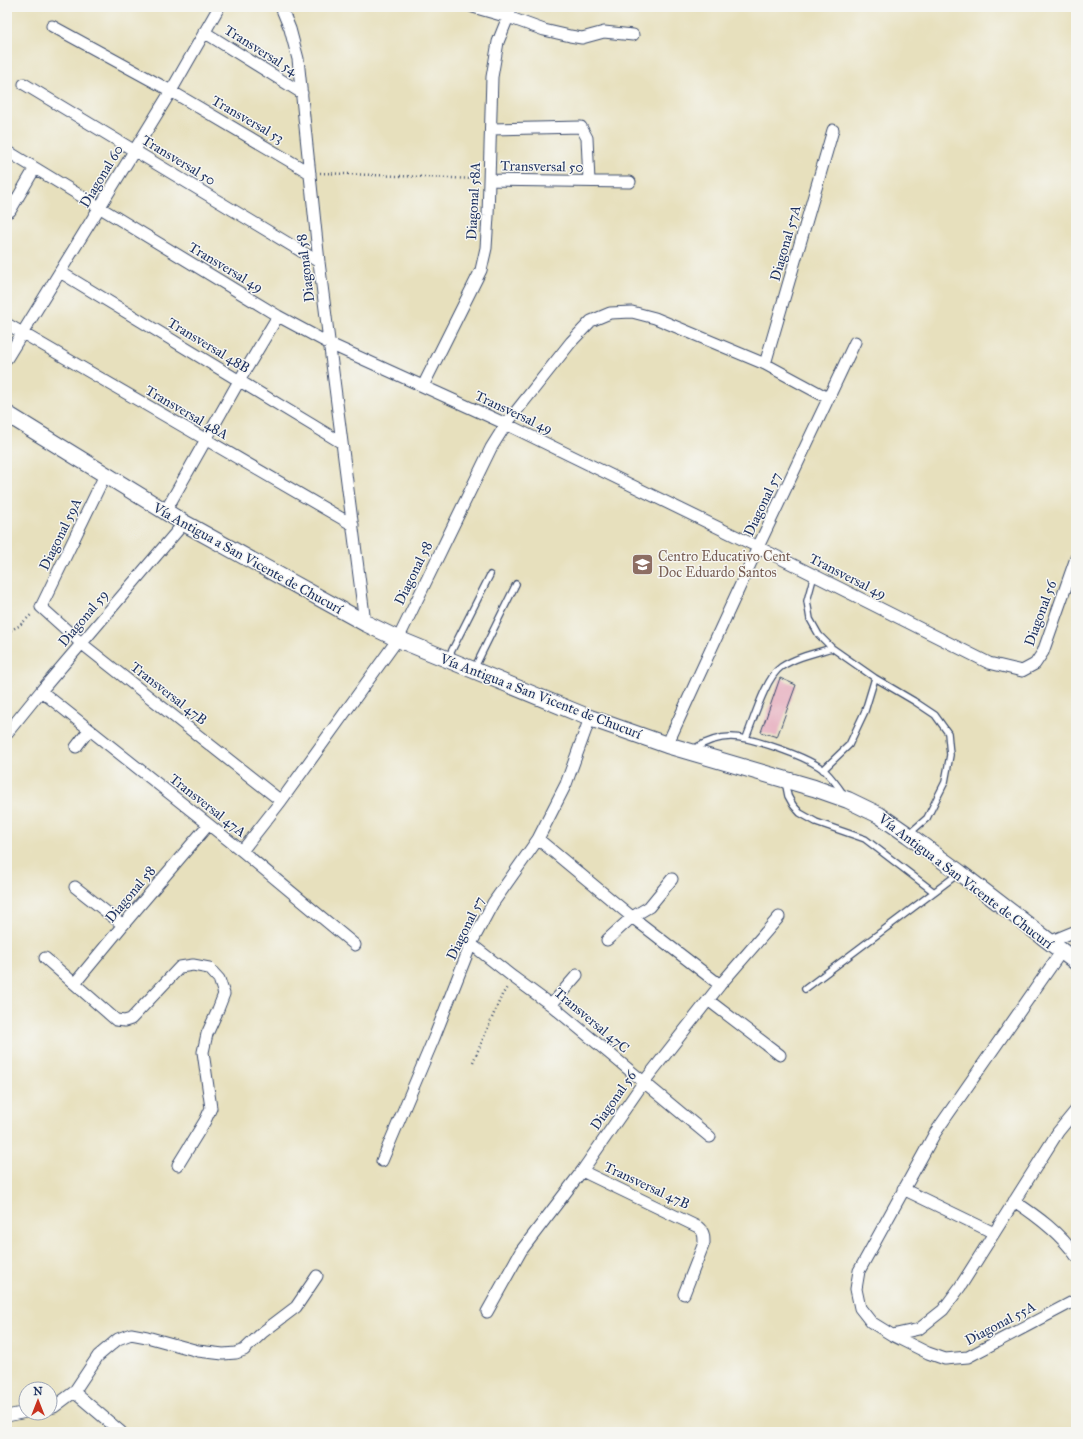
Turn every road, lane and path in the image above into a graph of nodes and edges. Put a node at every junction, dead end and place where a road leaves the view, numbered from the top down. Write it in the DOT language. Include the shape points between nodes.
graph roads {
  1 [pos="219,7"];
  2 [pos="281,7"];
  3 [pos="473,7"];
  4 [pos="510,12"];
  5 [pos="52,26"];
  6 [pos="204,32"];
  7 [pos="633,35"];
  8 [pos="24,84"];
  9 [pos="170,91"];
  10 [pos="302,93"];
  11 [pos="491,129"];
  12 [pos="833,130"];
  13 [pos="134,150"];
  14 [pos="7,151"];
  15 [pos="35,168"];
  16 [pos="310,173"];
  17 [pos="490,180"];
  18 [pos="589,181"];
  19 [pos="630,182"];
  20 [pos="100,208"];
  21 [pos="10,211"];
  22 [pos="319,262"];
  23 [pos="60,272"];
  24 [pos="278,316"];
  25 [pos="7,324"];
  26 [pos="22,333"];
  27 [pos="855,342"];
  28 [pos="330,344"];
  29 [pos="7,358"];
  30 [pos="765,364"];
  31 [pos="239,381"];
  32 [pos="423,386"];
  33 [pos="828,398"];
  34 [pos="7,414"];
  35 [pos="506,424"];
  36 [pos="206,440"];
  37 [pos="342,443"];
  38 [pos="105,475"];
  39 [pos="165,512"];
  40 [pos="184,523"];
  41 [pos="353,525"];
  42 [pos="758,547"];
  43 [pos="1076,558"];
  44 [pos="490,575"];
  45 [pos="814,575"];
  46 [pos="516,584"];
  47 [pos="41,607"];
  48 [pos="364,623"];
  49 [pos="7,632"];
  50 [pos="398,639"];
  51 [pos="81,643"];
  52 [pos="832,648"];
  53 [pos="447,660"];
  54 [pos="473,671"];
  55 [pos="1022,671"];
  56 [pos="875,678"];
  57 [pos="41,691"];
  58 [pos="590,718"];
  59 [pos="89,730"];
  60 [pos="7,733"];
  61 [pos="746,738"];
  62 [pos="667,745"];
  63 [pos="76,747"];
  64 [pos="689,752"];
  65 [pos="823,770"];
  66 [pos="785,779"];
  67 [pos="848,800"];
  68 [pos="281,801"];
  69 [pos="208,824"];
  70 [pos="908,834"];
  71 [pos="538,839"];
  72 [pos="242,851"];
  73 [pos="960,873"];
  74 [pos="672,878"];
  75 [pos="76,887"];
  76 [pos="934,892"];
  77 [pos="632,917"];
  78 [pos="779,917"];
  79 [pos="123,925"];
  80 [pos="1076,931"];
  81 [pos="607,940"];
  82 [pos="471,944"];
  83 [pos="356,945"];
  84 [pos="1055,947"];
  85 [pos="45,958"];
  86 [pos="1076,962"];
  87 [pos="577,975"];
  88 [pos="513,977"];
  89 [pos="75,983"];
  90 [pos="720,985"];
  91 [pos="805,990"];
  92 [pos="708,1000"];
  93 [pos="551,1005"];
  94 [pos="780,1055"];
  95 [pos="473,1062"];
  96 [pos="643,1083"];
  97 [pos="1076,1110"];
  98 [pos="710,1137"];
  99 [pos="382,1161"];
  100 [pos="178,1165"];
  101 [pos="582,1171"];
  102 [pos="903,1189"];
  103 [pos="1014,1201"];
  104 [pos="994,1232"];
  105 [pos="1076,1256"];
  106 [pos="317,1276"];
  107 [pos="684,1294"];
  108 [pos="1076,1300"];
  109 [pos="487,1312"];
  110 [pos="892,1335"];
  111 [pos="74,1392"];
  112 [pos="58,1404"];
  113 [pos="18,1414"];
  114 [pos="7,1416"];
  115 [pos="121,1432"];
  1 -- 6 [label="street, Diagonal 60"];
  2 -- 10 [label="street, Diagonal 58" via="298,59"];
  3 -- 4 [label="street"];
  4 -- 7 [label="street" via="544,30 582,38 604,32"];
  4 -- 11 [label="street, Diagonal 58A" via="498,42 492,77"];
  5 -- 9 [label="street"];
  6 -- 9 [label="street, Diagonal 60"];
  6 -- 10 [label="street, Transversal 54"];
  8 -- 13 [label="street, Transversal 50"];
  9 -- 13 [label="street, Diagonal 60"];
  9 -- 16 [label="street, Transversal 53"];
  10 -- 16 [label="street, Diagonal 58"];
  11 -- 17 [label="street, Diagonal 58A"];
  11 -- 18 [label="street" via="581,127 587,138"];
  12 -- 30 [label="street, Diagonal 57A"];
  13 -- 20 [label="street, Diagonal 60"];
  13 -- 22 [label="street, Transversal 50"];
  14 -- 15 [label="street, Transversal 49"];
  15 -- 20 [label="street, Transversal 49"];
  15 -- 21 [label="street"];
  16 -- 17 [label="path, Transversal 50"];
  16 -- 22 [label="street, Diagonal 58"];
  17 -- 18 [label="street, Transversal 50"];
  17 -- 32 [label="street, Diagonal 58A" via="486,248 481,270"];
  18 -- 19 [label="street, Transversal 50"];
  20 -- 23 [label="street, Diagonal 60"];
  20 -- 24 [label="street, Transversal 49"];
  22 -- 28 [label="street, Diagonal 58"];
  23 -- 26 [label="street, Diagonal 60"];
  23 -- 31 [label="street, Transversal 48B"];
  24 -- 28 [label="street, Transversal 49"];
  24 -- 31 [label="street"];
  25 -- 26 [label="street, Transversal 48A"];
  26 -- 29 [label="street, Diagonal 60"];
  26 -- 36 [label="street, Transversal 48A"];
  27 -- 33 [label="street, Diagonal 57"];
  28 -- 32 [label="street, Transversal 49"];
  28 -- 37 [label="street, Diagonal 58"];
  30 -- 33 [label="street"];
  30 -- 35 [label="street, Diagonal 58" via="655,318 632,312 610,313 591,321 571,342"];
  31 -- 36 [label="street"];
  31 -- 37 [label="street, Transversal 48B"];
  32 -- 35 [label="street, Transversal 49"];
  33 -- 42 [label="street, Diagonal 57"];
  34 -- 38 [label="main road, Vía Antigua a San Vicente de Chucurí"];
  35 -- 42 [label="street, Transversal 49"];
  35 -- 50 [label="street, Diagonal 58" via="491,448"];
  36 -- 39 [label="street"];
  36 -- 41 [label="street, Transversal 48A"];
  37 -- 41 [label="street, Diagonal 58"];
  38 -- 39 [label="main road, Vía Antigua a San Vicente de Chucurí"];
  38 -- 47 [label="street, Diagonal 59A"];
  39 -- 40 [label="main road, Vía Antigua a San Vicente de Chucurí"];
  40 -- 48 [label="main road, Vía Antigua a San Vicente de Chucurí"];
  40 -- 51 [label="street, Diagonal 59"];
  41 -- 48 [label="street, Diagonal 58"];
  42 -- 45 [label="street, Transversal 49"];
  42 -- 62 [label="street, Diagonal 57"];
  43 -- 55 [label="street, Diagonal 56" via="1043,652 1035,664"];
  44 -- 53 [label="lane"];
  45 -- 52 [label="lane" via="807,600 810,619"];
  45 -- 55 [label="street, Transversal 49" via="989,663"];
  46 -- 54 [label="lane"];
  47 -- 49 [label="path" via="19,626"];
  47 -- 51 [label="street, Transversal 47B"];
  48 -- 50 [label="main road, Vía Antigua a San Vicente de Chucurí"];
  50 -- 53 [label="main road, Vía Antigua a San Vicente de Chucurí"];
  50 -- 68 [label="street, Diagonal 58"];
  51 -- 57 [label="street, Diagonal 59"];
  51 -- 68 [label="street, Transversal 47B"];
  52 -- 56 [label="lane"];
  52 -- 61 [label="lane" via="796,659 779,668 769,680"];
  53 -- 54 [label="main road, Vía Antigua a San Vicente de Chucurí"];
  54 -- 58 [label="main road, Vía Antigua a San Vicente de Chucurí"];
  56 -- 65 [label="lane" via="865,711 849,745"];
  56 -- 70 [label="lane" via="935,715 948,733 950,755 945,782 927,818"];
  57 -- 59 [label="street, Transversal 47A"];
  57 -- 60 [label="street, Diagonal 59"];
  58 -- 62 [label="main road, Vía Antigua a San Vicente de Chucurí"];
  58 -- 71 [label="street, Diagonal 57" via="566,784"];
  59 -- 63 [label="street"];
  59 -- 69 [label="street, Transversal 47A"];
  61 -- 64 [label="lane" via="716,739 703,743"];
  61 -- 65 [label="lane" via="788,752"];
  62 -- 64 [label="main road, Vía Antigua a San Vicente de Chucurí"];
  64 -- 66 [label="main road, Vía Antigua a San Vicente de Chucurí"];
  65 -- 67 [label="lane"];
  66 -- 67 [label="main road, Vía Antigua a San Vicente de Chucurí"];
  66 -- 76 [label="lane" via="788,796 800,813 816,822 866,839"];
  67 -- 70 [label="main road, Vía Antigua a San Vicente de Chucurí"];
  68 -- 72 [label="street, Diagonal 58"];
  69 -- 72 [label="street, Transversal 47A"];
  69 -- 79 [label="street, Diagonal 58"];
  70 -- 73 [label="main road, Vía Antigua a San Vicente de Chucurí"];
  71 -- 77 [label="street"];
  71 -- 82 [label="street, Diagonal 57" via="493,903"];
  72 -- 83 [label="street, Transversal 47A"];
  73 -- 76 [label="lane"];
  73 -- 84 [label="main road, Vía Antigua a San Vicente de Chucurí"];
  74 -- 77 [label="street" via="649,907"];
  75 -- 79 [label="street"];
  76 -- 91 [label="lane"];
  77 -- 81 [label="street"];
  77 -- 90 [label="street"];
  78 -- 90 [label="street, Diagonal 56"];
  79 -- 89 [label="street, Diagonal 58"];
  80 -- 84 [label="street"];
  82 -- 88 [label="street, Transversal 47C"];
  82 -- 99 [label="street, Diagonal 57"];
  84 -- 86 [label="main road, Vía Antigua a San Vicente de Chucurí"];
  84 -- 102 [label="street, Diagonal 55A" via="935,1133"];
  85 -- 89 [label="street"];
  87 -- 93 [label="street"];
  88 -- 93 [label="street, Transversal 47C"];
  88 -- 95 [label="path" via="502,995"];
  89 -- 100 [label="street" via="116,1020 125,1021 131,1018 180,967 193,965 209,968 219,979 224,994 207,1034 203,1052 211,1108"];
  90 -- 92 [label="street, Diagonal 56"];
  92 -- 94 [label="street"];
  92 -- 96 [label="street, Diagonal 56"];
  93 -- 96 [label="street, Transversal 47C"];
  96 -- 98 [label="street, Transversal 47C"];
  96 -- 101 [label="street, Diagonal 56"];
  97 -- 103 [label="street" via="1058,1132"];
  101 -- 107 [label="street, Transversal 47B" via="702,1230 704,1243"];
  101 -- 109 [label="street, Diagonal 56" via="521,1251"];
  102 -- 104 [label="street"];
  102 -- 110 [label="street, Diagonal 55A" via="859,1271 856,1289 860,1308 871,1322"];
  103 -- 104 [label="street"];
  103 -- 105 [label="street" via="1054,1230"];
  104 -- 110 [label="street" via="943,1310 919,1329"];
  106 -- 111 [label="street" via="296,1307 244,1350 224,1354 198,1351 131,1334 118,1339 98,1356"];
  108 -- 110 [label="street, Diagonal 55A" via="968,1357 945,1359"];
  111 -- 112 [label="street"];
  111 -- 115 [label="street"];
  113 -- 114 [label="street"];
}
